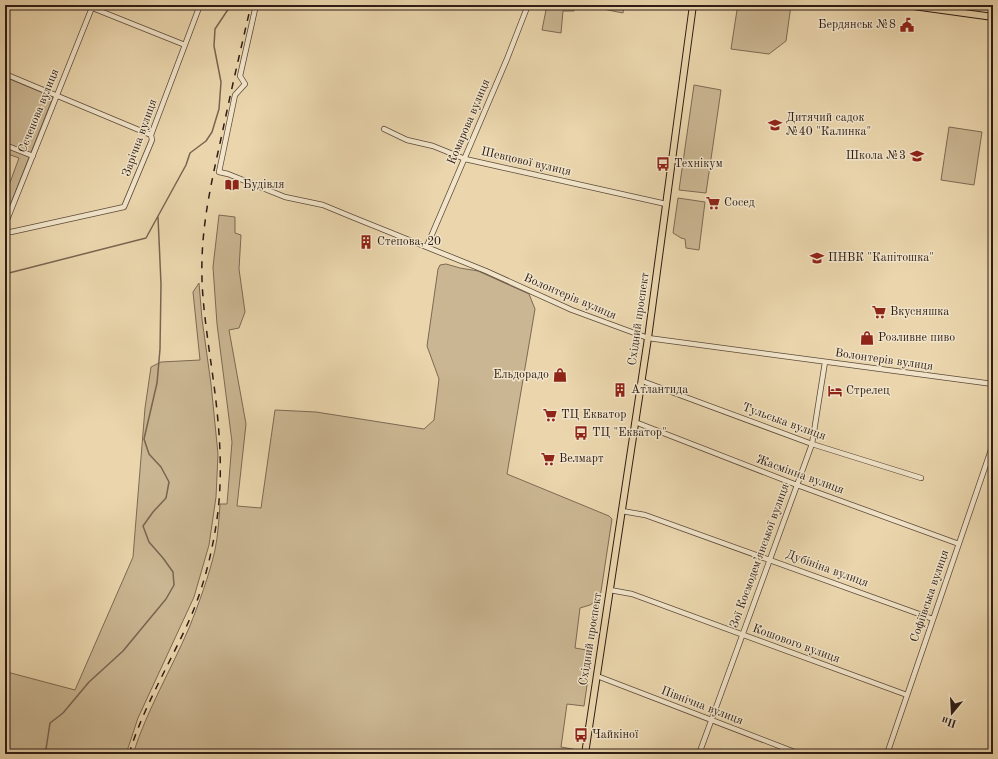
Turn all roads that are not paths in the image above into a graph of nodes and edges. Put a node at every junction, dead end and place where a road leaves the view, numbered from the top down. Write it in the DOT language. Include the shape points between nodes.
graph roads {
  1 [pos="85,5"];
  2 [pos="200,5"];
  3 [pos="256,5"];
  4 [pos="528,5"];
  5 [pos="693,5"];
  6 [pos="906,5"];
  7 [pos="92,6"];
  8 [pos="993,17"];
  9 [pos="185,45"];
  10 [pos="5,74"];
  11 [pos="57,95"];
  12 [pos="384,129"];
  13 [pos="151,135"];
  14 [pos="5,145"];
  15 [pos="33,156"];
  16 [pos="465,159"];
  17 [pos="666,204"];
  18 [pos="5,225"];
  19 [pos="5,231"];
  20 [pos="427,246"];
  21 [pos="648,338"];
  22 [pos="824,362"];
  23 [pos="642,380"];
  24 [pos="993,384"];
  25 [pos="635,422"];
  26 [pos="812,444"];
  27 [pos="993,444"];
  28 [pos="921,478"];
  29 [pos="797,485"];
  30 [pos="622,510"];
  31 [pos="959,544"];
  32 [pos="770,559"];
  33 [pos="610,590"];
  34 [pos="933,618"];
  35 [pos="742,635"];
  36 [pos="597,676"];
  37 [pos="907,695"];
  38 [pos="712,720"];
  39 [pos="587,754"];
  40 [pos="699,754"];
  41 [pos="800,754"];
  42 [pos="887,754"];
  1 -- 7 [label="street"];
  2 -- 9 [label="street, Зарічна вулиця"];
  3 -- 20 [label="street, Волонтерів вулиця" via="240,76 245,84 235,95 219,172 285,197 323,205"];
  4 -- 16 [label="street, Комарова вулиця"];
  5 -- 17 [label="main road, Східний проспект"];
  6 -- 8 [label="main road"];
  7 -- 9 [label="street"];
  7 -- 11 [label="street, Сєченова вулиця"];
  9 -- 13 [label="street, Зарічна вулиця"];
  10 -- 11 [label="street"];
  11 -- 13 [label="street"];
  11 -- 15 [label="street, Сєченова вулиця"];
  12 -- 16 [label="street, Шевцової вулиця" via="407,140 430,145"];
  13 -- 19 [label="street, Зарічна вулиця" via="152,140 124,207 11,232"];
  14 -- 15 [label="street"];
  15 -- 18 [label="street, Сєченова вулиця"];
  16 -- 17 [label="street, Шевцової вулиця"];
  16 -- 20 [label="street, Комарова вулиця"];
  17 -- 21 [label="main road, Східний проспект"];
  20 -- 21 [label="street, Волонтерів вулиця" via="572,310"];
  21 -- 22 [label="street, Волонтерів вулиця"];
  21 -- 23 [label="main road, Східний проспект"];
  22 -- 24 [label="street, Волонтерів вулиця"];
  22 -- 26 [label="street, Зої Космодем’янської вулиця"];
  23 -- 25 [label="main road, Східний проспект"];
  23 -- 26 [label="street, Тульська вулиця"];
  25 -- 29 [label="street, Жасмінна вулиця"];
  25 -- 30 [label="main road, Східний проспект"];
  26 -- 28 [label="street, Тульська вулиця"];
  26 -- 29 [label="street, Зої Космодем’янської вулиця"];
  27 -- 31 [label="street, Софіївська вулиця"];
  29 -- 31 [label="street, Жасмінна вулиця"];
  29 -- 32 [label="street, Зої Космодем’янської вулиця"];
  30 -- 32 [label="street, Дубініна вулиця" via="645,515"];
  30 -- 33 [label="main road, Східний проспект"];
  31 -- 34 [label="street, Софіївська вулиця"];
  32 -- 34 [label="street, Дубініна вулиця"];
  32 -- 35 [label="street, Зої Космодем’янської вулиця"];
  33 -- 35 [label="street, Кошового вулиця" via="632,594"];
  33 -- 36 [label="main road, Східний проспект"];
  34 -- 37 [label="street, Софіївська вулиця"];
  35 -- 37 [label="street, Кошового вулиця"];
  35 -- 38 [label="street, Зої Космодем’янської вулиця"];
  36 -- 38 [label="street, Північна вулиця"];
  36 -- 39 [label="main road, Східний проспект"];
  37 -- 42 [label="street, Софіївська вулиця"];
  38 -- 40 [label="street, Зої Космодем’янської вулиця"];
  38 -- 41 [label="street, Північна вулиця"];
}
